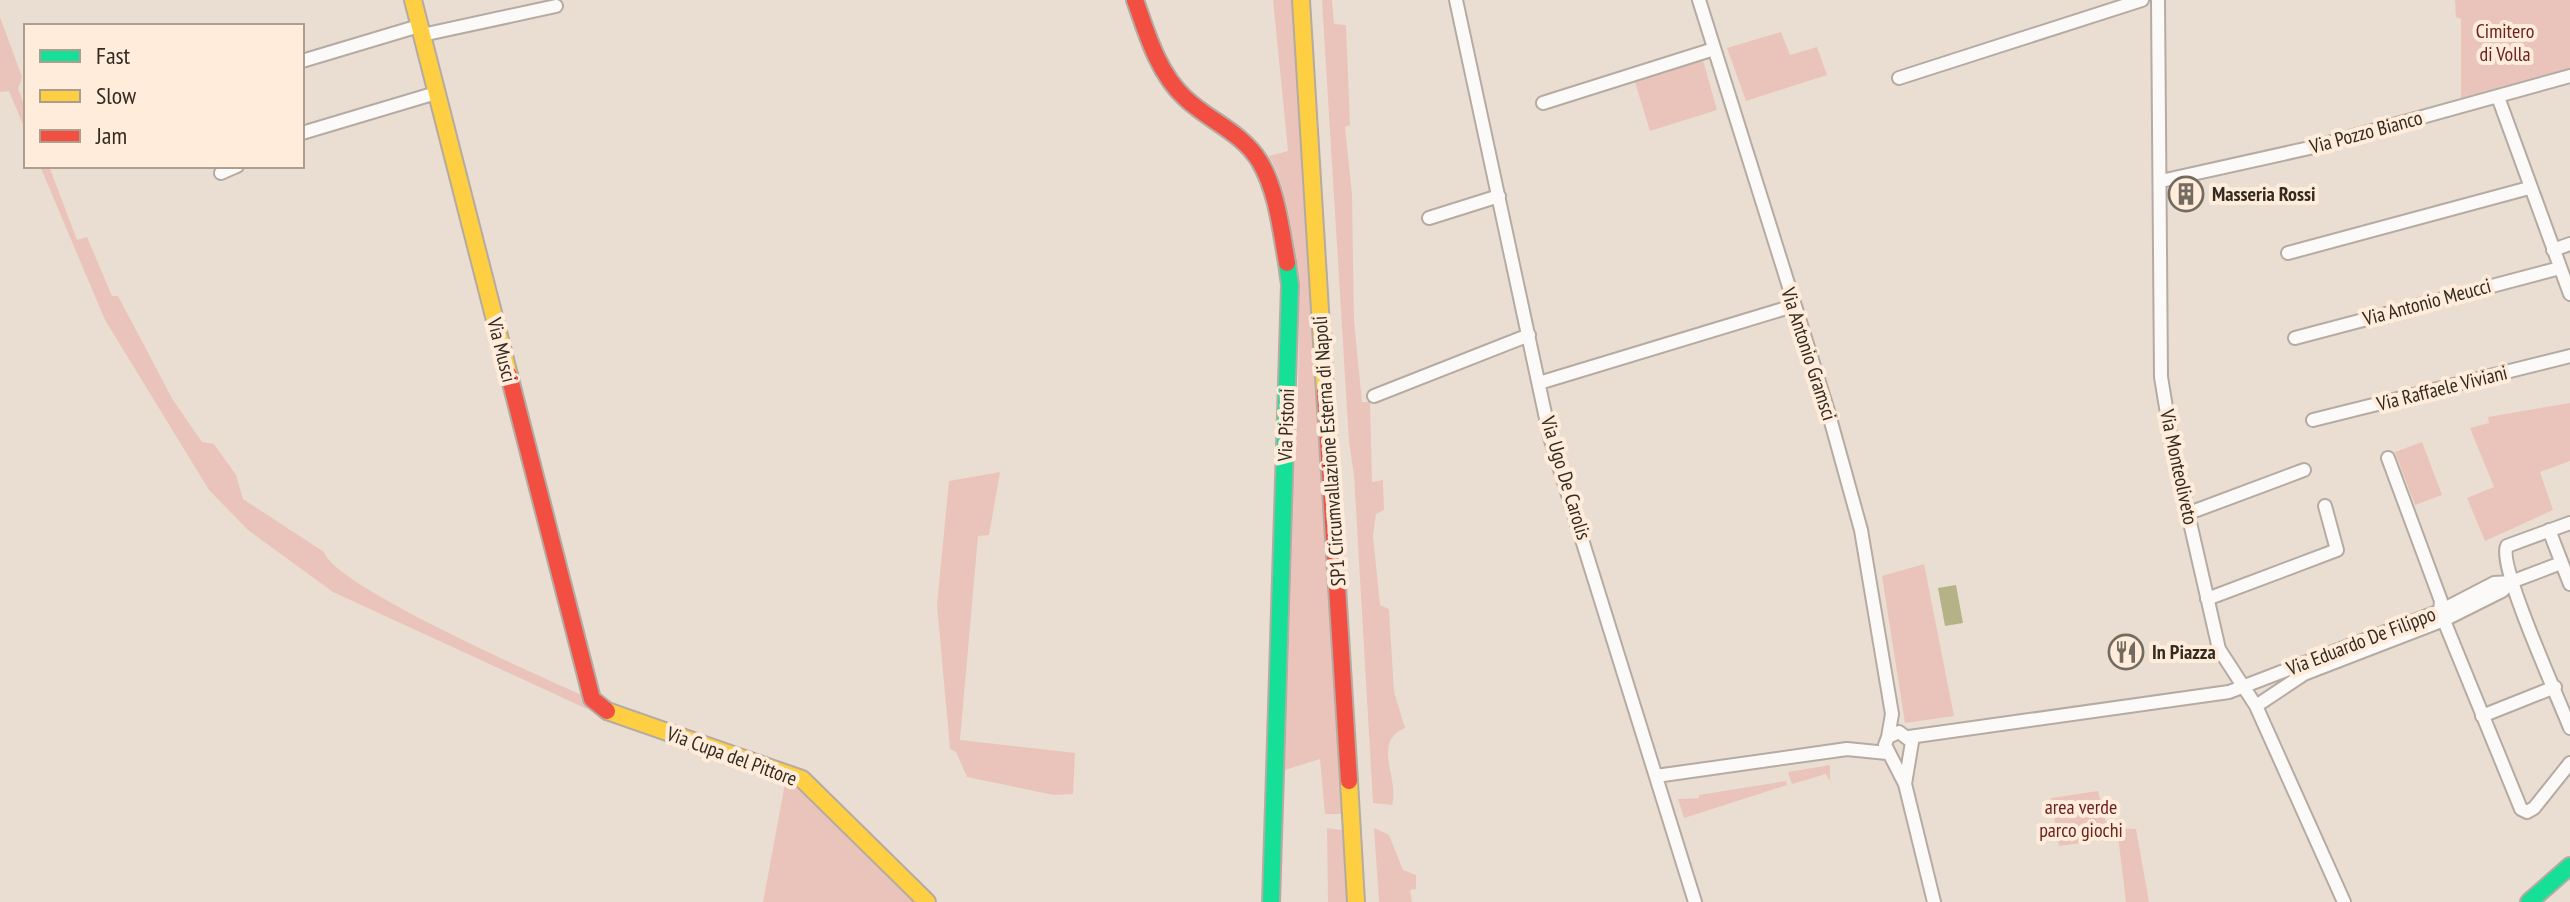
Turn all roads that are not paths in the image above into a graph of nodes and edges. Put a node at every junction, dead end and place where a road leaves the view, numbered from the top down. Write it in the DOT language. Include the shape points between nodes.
graph roads {
  1 [pos="413,0"];
  2 [pos="1135,0"];
  3 [pos="1301,0"];
  4 [pos="1314,0"];
  5 [pos="1456,0"];
  6 [pos="1699,0"];
  7 [pos="2142,0"];
  8 [pos="2158,0"];
  9 [pos="556,6"];
  10 [pos="420,30"];
  11 [pos="1714,49"];
  12 [pos="304,60"];
  13 [pos="2570,76"];
  14 [pos="1899,78"];
  15 [pos="436,93"];
  16 [pos="2498,97"];
  17 [pos="1543,103"];
  18 [pos="304,132"];
  19 [pos="232,168"];
  20 [pos="221,173"];
  21 [pos="2161,181"];
  22 [pos="2529,188"];
  23 [pos="1499,196"];
  24 [pos="1429,218"];
  25 [pos="2570,244"];
  26 [pos="2553,250"];
  27 [pos="2288,253"];
  28 [pos="2560,268"];
  29 [pos="2570,294"];
  30 [pos="1793,306"];
  31 [pos="1529,335"];
  32 [pos="2295,338"];
  33 [pos="2570,356"];
  34 [pos="1539,383"];
  35 [pos="1374,396"];
  36 [pos="2313,420"];
  37 [pos="2388,458"];
  38 [pos="2304,470"];
  39 [pos="2325,506"];
  40 [pos="2189,513"];
  41 [pos="2570,523"];
  42 [pos="2549,530"];
  43 [pos="2561,563"];
  44 [pos="2511,582"];
  45 [pos="2570,584"];
  46 [pos="2207,599"];
  47 [pos="2442,616"];
  48 [pos="2243,686"];
  49 [pos="2555,687"];
  50 [pos="592,699"];
  51 [pos="2256,706"];
  52 [pos="1892,714"];
  53 [pos="2482,716"];
  54 [pos="2570,728"];
  55 [pos="1908,743"];
  56 [pos="1888,747"];
  57 [pos="2570,763"];
  58 [pos="1656,776"];
  59 [pos="1905,784"];
  60 [pos="2570,866"];
  61 [pos="927,902"];
  62 [pos="1271,902"];
  63 [pos="1356,902"];
  64 [pos="1369,902"];
  65 [pos="1695,902"];
  66 [pos="1934,902"];
  67 [pos="2344,902"];
  68 [pos="2529,902"];
  1 -- 10 [label="main road, Via Musci"];
  2 -- 62 [label="main road, Via Pistoni" via="1153,49 1184,97 1238,134 1261,163 1282,234 1290,285"];
  3 -- 63 [label="main road, SP1 Circumvallazione Esterna di Napoli"];
  4 -- 64 [label="main road, SP1 Circumvallazione Esterna di Napoli"];
  5 -- 23 [label="street, Via Ugo De Carolis"];
  6 -- 11 [label="street, Via Antonio Gramsci"];
  7 -- 14 [label="street"];
  8 -- 21 [label="street, Via Monteoliveto"];
  9 -- 10 [label="street"];
  10 -- 12 [label="street"];
  10 -- 15 [label="main road, Via Musci"];
  11 -- 17 [label="street"];
  11 -- 30 [label="street, Via Antonio Gramsci"];
  13 -- 16 [label="street, Via Pozzo Bianco"];
  15 -- 18 [label="street"];
  15 -- 50 [label="main road, Via Musci"];
  16 -- 21 [label="street, Via Pozzo Bianco" via="2314,147"];
  16 -- 22 [label="street"];
  19 -- 20 [label="street"];
  21 -- 40 [label="street, Via Monteoliveto" via="2161,377"];
  22 -- 26 [label="street"];
  22 -- 27 [label="street"];
  23 -- 24 [label="street"];
  23 -- 31 [label="street, Via Ugo De Carolis"];
  25 -- 26 [label="street"];
  26 -- 28 [label="street"];
  28 -- 29 [label="street"];
  28 -- 32 [label="street, Via Antonio Meucci"];
  30 -- 34 [label="street"];
  30 -- 52 [label="street, Via Antonio Gramsci" via="1861,530"];
  31 -- 34 [label="street, Via Ugo De Carolis"];
  31 -- 35 [label="street"];
  33 -- 36 [label="street, Via Raffaele Viviani"];
  34 -- 58 [label="street, Via Ugo De Carolis" via="1550,437"];
  37 -- 47 [label="street"];
  38 -- 40 [label="street"];
  39 -- 46 [label="street" via="2337,550"];
  40 -- 46 [label="street, Via Monteoliveto"];
  41 -- 42 [label="street"];
  42 -- 43 [label="street"];
  42 -- 44 [label="street" via="2506,547"];
  43 -- 44 [label="street, Via Eduardo De Filippo"];
  43 -- 45 [label="street"];
  44 -- 47 [label="street, Via Eduardo De Filippo" via="2502,591"];
  44 -- 49 [label="street"];
  46 -- 48 [label="street, Via Monteoliveto" via="2219,649"];
  47 -- 48 [label="street, Via Eduardo De Filippo"];
  47 -- 51 [label="street, Via Eduardo De Filippo" via="2304,674"];
  47 -- 53 [label="street"];
  48 -- 51 [label="street, Via Monteoliveto"];
  48 -- 55 [label="street, Via Eduardo De Filippo" via="2218,695 1926,736"];
  49 -- 53 [label="street"];
  49 -- 54 [label="street"];
  50 -- 61 [label="main road, Via Cupa del Pittore" via="602,709 802,779"];
  51 -- 67 [label="street, Via Monteoliveto"];
  52 -- 55 [label="street, Via Antonio Gramsci"];
  52 -- 56 [label="street, Via Antonio Gramsci"];
  53 -- 57 [label="street" via="2523,811 2534,808"];
  55 -- 56 [label="street"];
  55 -- 56 [label="street" via="1899,759"];
  55 -- 59 [label="street"];
  56 -- 58 [label="street"];
  56 -- 59 [label="street"];
  58 -- 65 [label="street, Via Ugo De Carolis"];
  59 -- 66 [label="street"];
  60 -- 68 [label="main road"];
}
